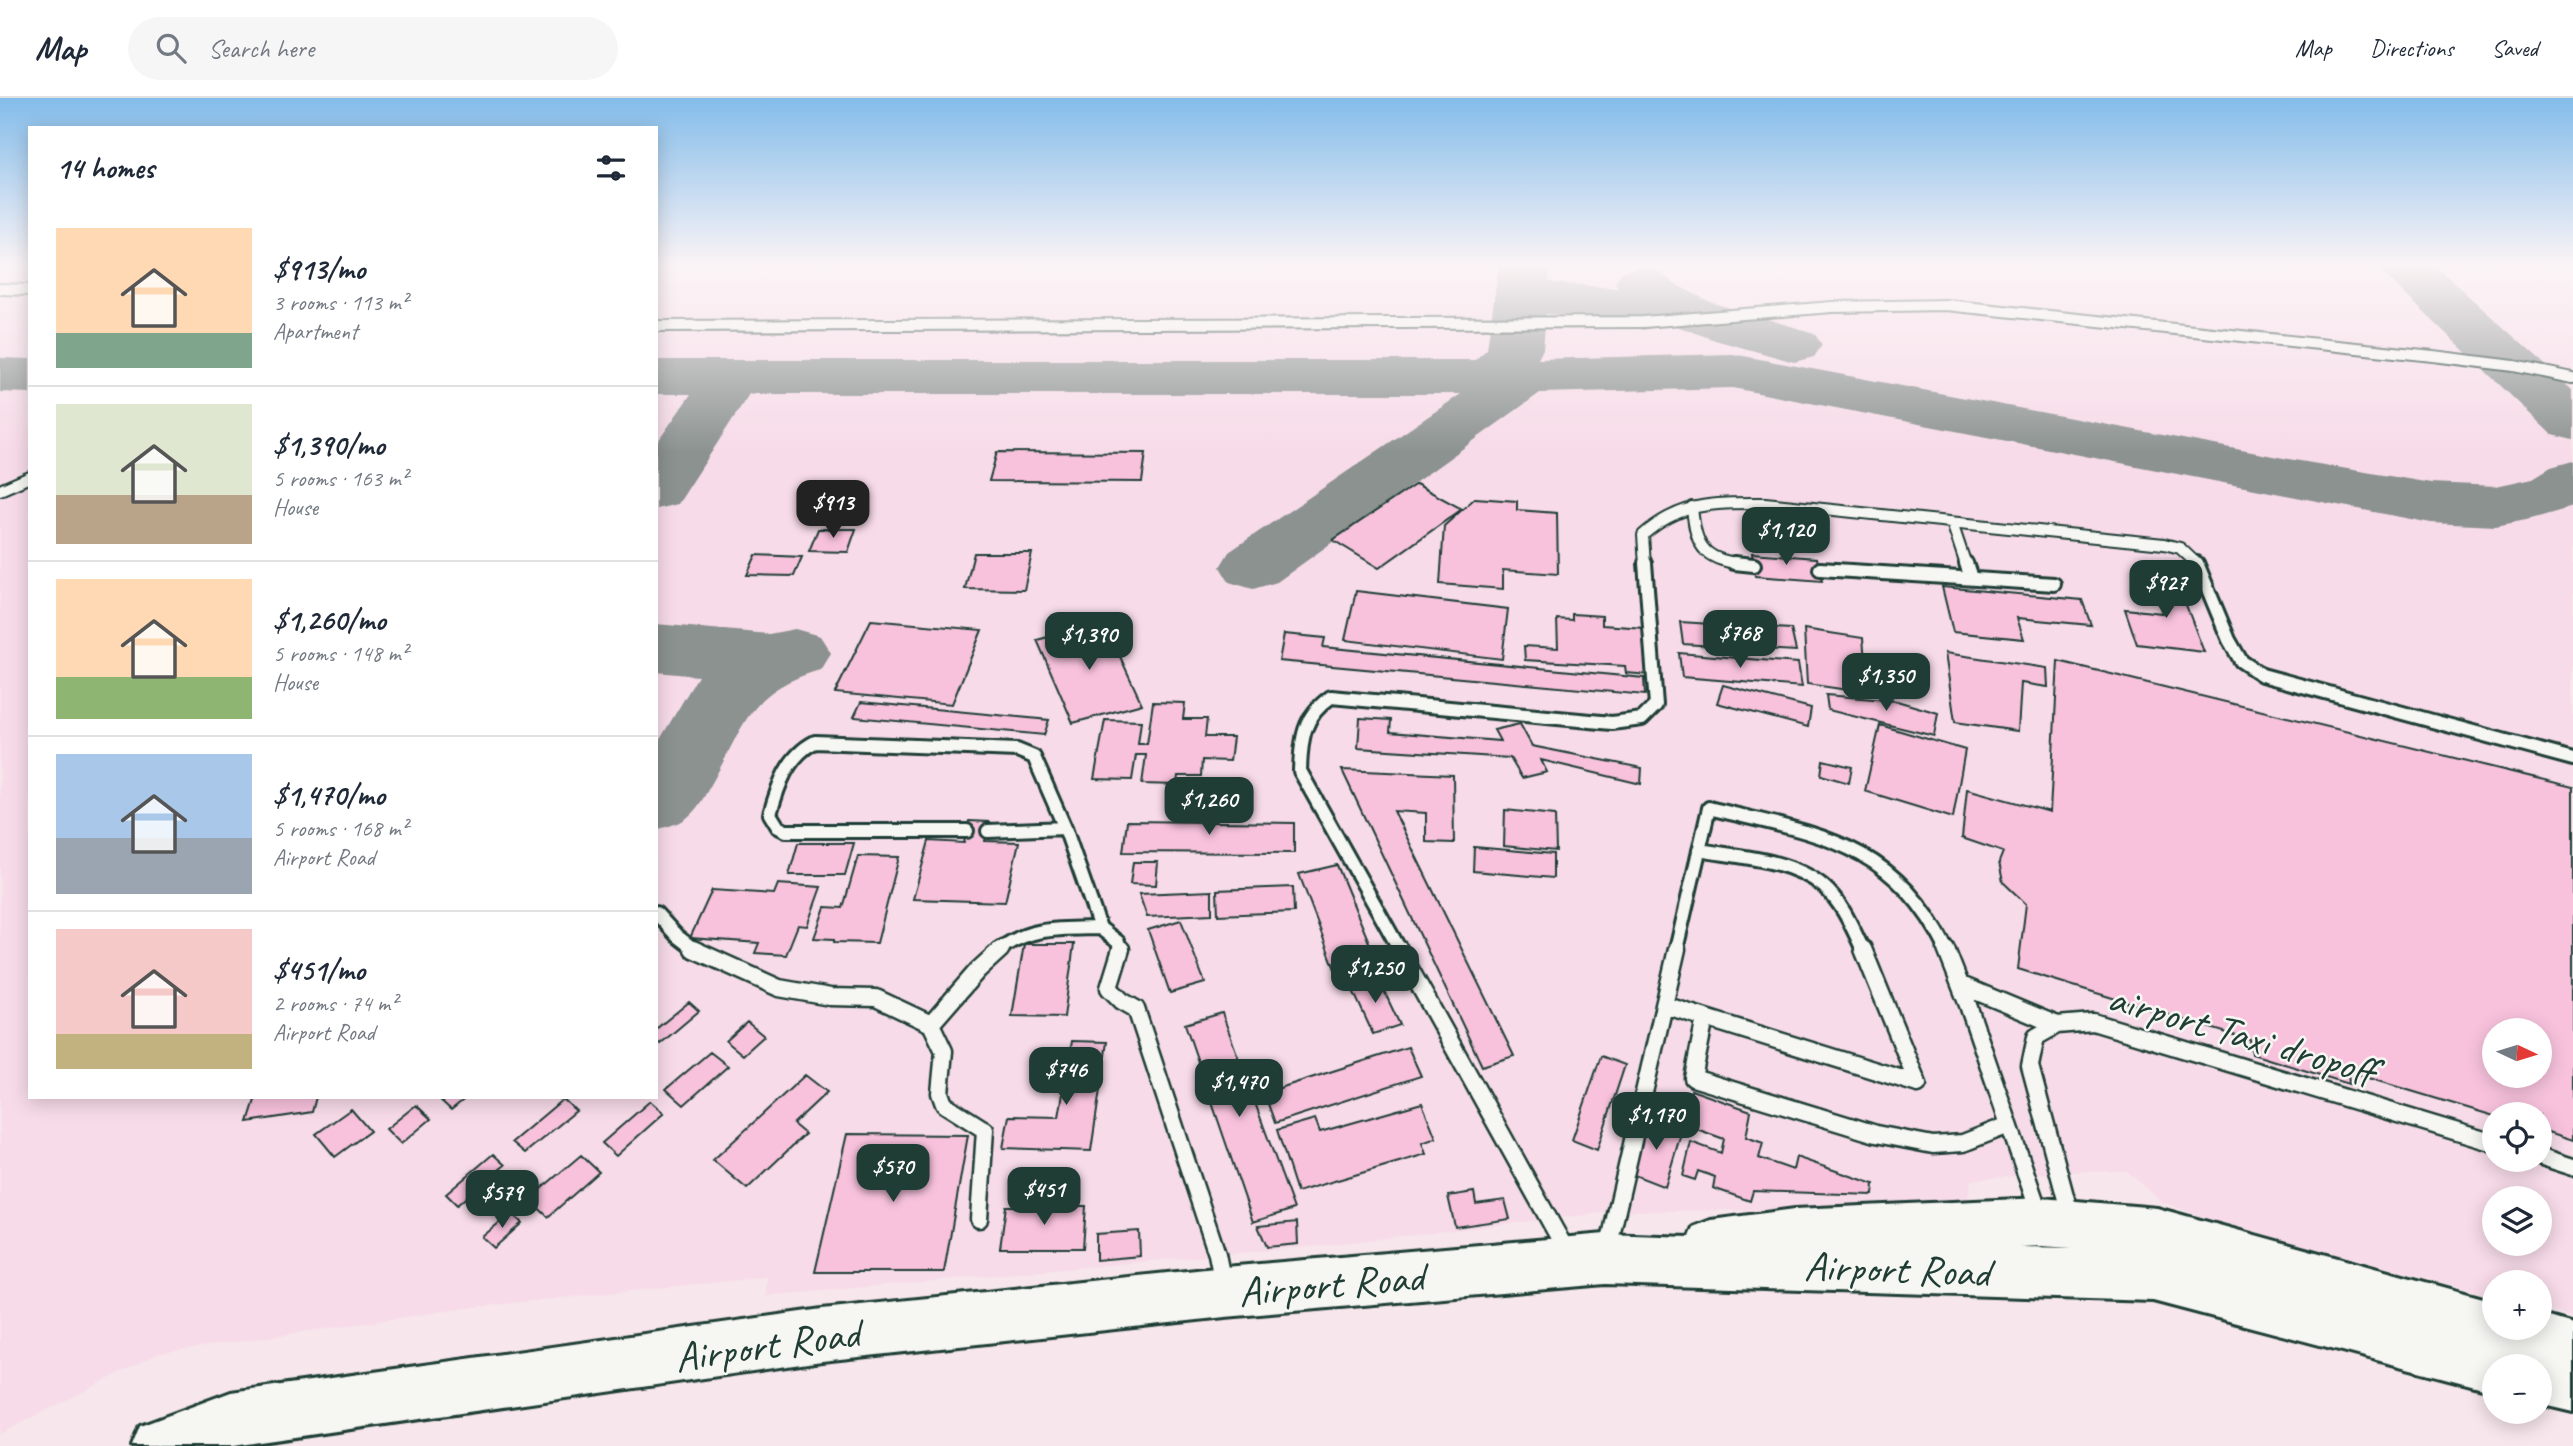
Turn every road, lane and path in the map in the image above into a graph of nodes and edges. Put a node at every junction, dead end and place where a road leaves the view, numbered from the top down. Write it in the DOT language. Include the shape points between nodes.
graph roads {
  1 [pos="2155,327"];
  2 [pos="2573,378"];
  3 [pos="28,478"];
  4 [pos="0,490"];
  5 [pos="1692,507"];
  6 [pos="1952,523"];
  7 [pos="1754,565"];
  8 [pos="1819,569"];
  9 [pos="1971,578"];
  10 [pos="2054,584"];
  11 [pos="2573,759"];
  12 [pos="1065,828"];
  13 [pos="967,831"];
  14 [pos="988,831"];
  15 [pos="1699,850"];
  16 [pos="658,915"];
  17 [pos="1100,928"];
  18 [pos="1961,985"];
  19 [pos="1664,1005"];
  20 [pos="1705,1018"];
  21 [pos="931,1024"];
  22 [pos="2057,1025"];
  23 [pos="2010,1125"];
  24 [pos="2482,1139"];
  25 [pos="2552,1160"];
  26 [pos="2573,1167"];
  27 [pos="979,1219"];
  28 [pos="2057,1223"];
  29 [pos="1589,1261"];
  30 [pos="1225,1292"];
  31 [pos="2482,1324"];
  32 [pos="2538,1340"];
  33 [pos="2573,1350"];
  34 [pos="2482,1362"];
  35 [pos="2552,1380"];
  36 [pos="2573,1385"];
  37 [pos="160,1446"];
  1 -- 2 [label="lane" via="2433,356"];
  3 -- 4 [label="lane"];
  5 -- 6 [label="lane" via="1765,503"];
  5 -- 7 [label="lane" via="1699,548 1727,563"];
  5 -- 29 [label="lane" via="1666,516 1643,535 1656,705 1642,719 1612,723 1331,697 1313,707 1301,734 1300,771"];
  6 -- 9 [label="lane"];
  6 -- 11 [label="lane" via="2180,548 2196,562 2242,661 2262,676"];
  8 -- 9 [label="lane"];
  9 -- 10 [label="lane"];
  12 -- 13 [label="lane" via="1034,757 1017,750 989,748 815,742 803,746 792,760 770,814 786,831"];
  12 -- 14 [label="lane"];
  12 -- 17 [label="lane"];
  15 -- 18 [label="lane" via="1709,808 1836,842 1871,858 1902,884 1927,914"];
  15 -- 19 [label="lane"];
  15 -- 20 [label="lane" via="1788,868 1824,886 1840,904 1918,1084"];
  16 -- 21 [label="lane" via="700,954 779,988 876,998"];
  17 -- 21 [label="lane" via="1034,931 1011,940"];
  17 -- 30 [label="lane" via="1121,949 1109,988 1115,998 1136,1009 1217,1254"];
  18 -- 22 [label="lane"];
  18 -- 23 [label="lane"];
  19 -- 20 [label="lane"];
  19 -- 29 [label="lane"];
  20 -- 23 [label="lane" via="1693,1078 1876,1134 1933,1145 1962,1143"];
  21 -- 27 [label="lane" via="944,1051 940,1093 944,1104 985,1130"];
  22 -- 24 [label="lane, airport Taxi dropoff" via="2093,1022"];
  22 -- 28 [label="lane, airport Taxi dropoff" via="2036,1037 2030,1066"];
  23 -- 28 [label="lane"];
  25 -- 26 [label="lane"];
  28 -- 29 [label="main road" via="1795,1233"];
  28 -- 31 [label="main road" via="2157,1232"];
  29 -- 30 [label="main road, Airport Road"];
  29 -- 34 [label="main road, Airport Road" via="2153,1276"];
  30 -- 37 [label="main road, Airport Road" via="822,1335 244,1417"];
  32 -- 33 [label="main road"];
  35 -- 36 [label="main road"];
}
